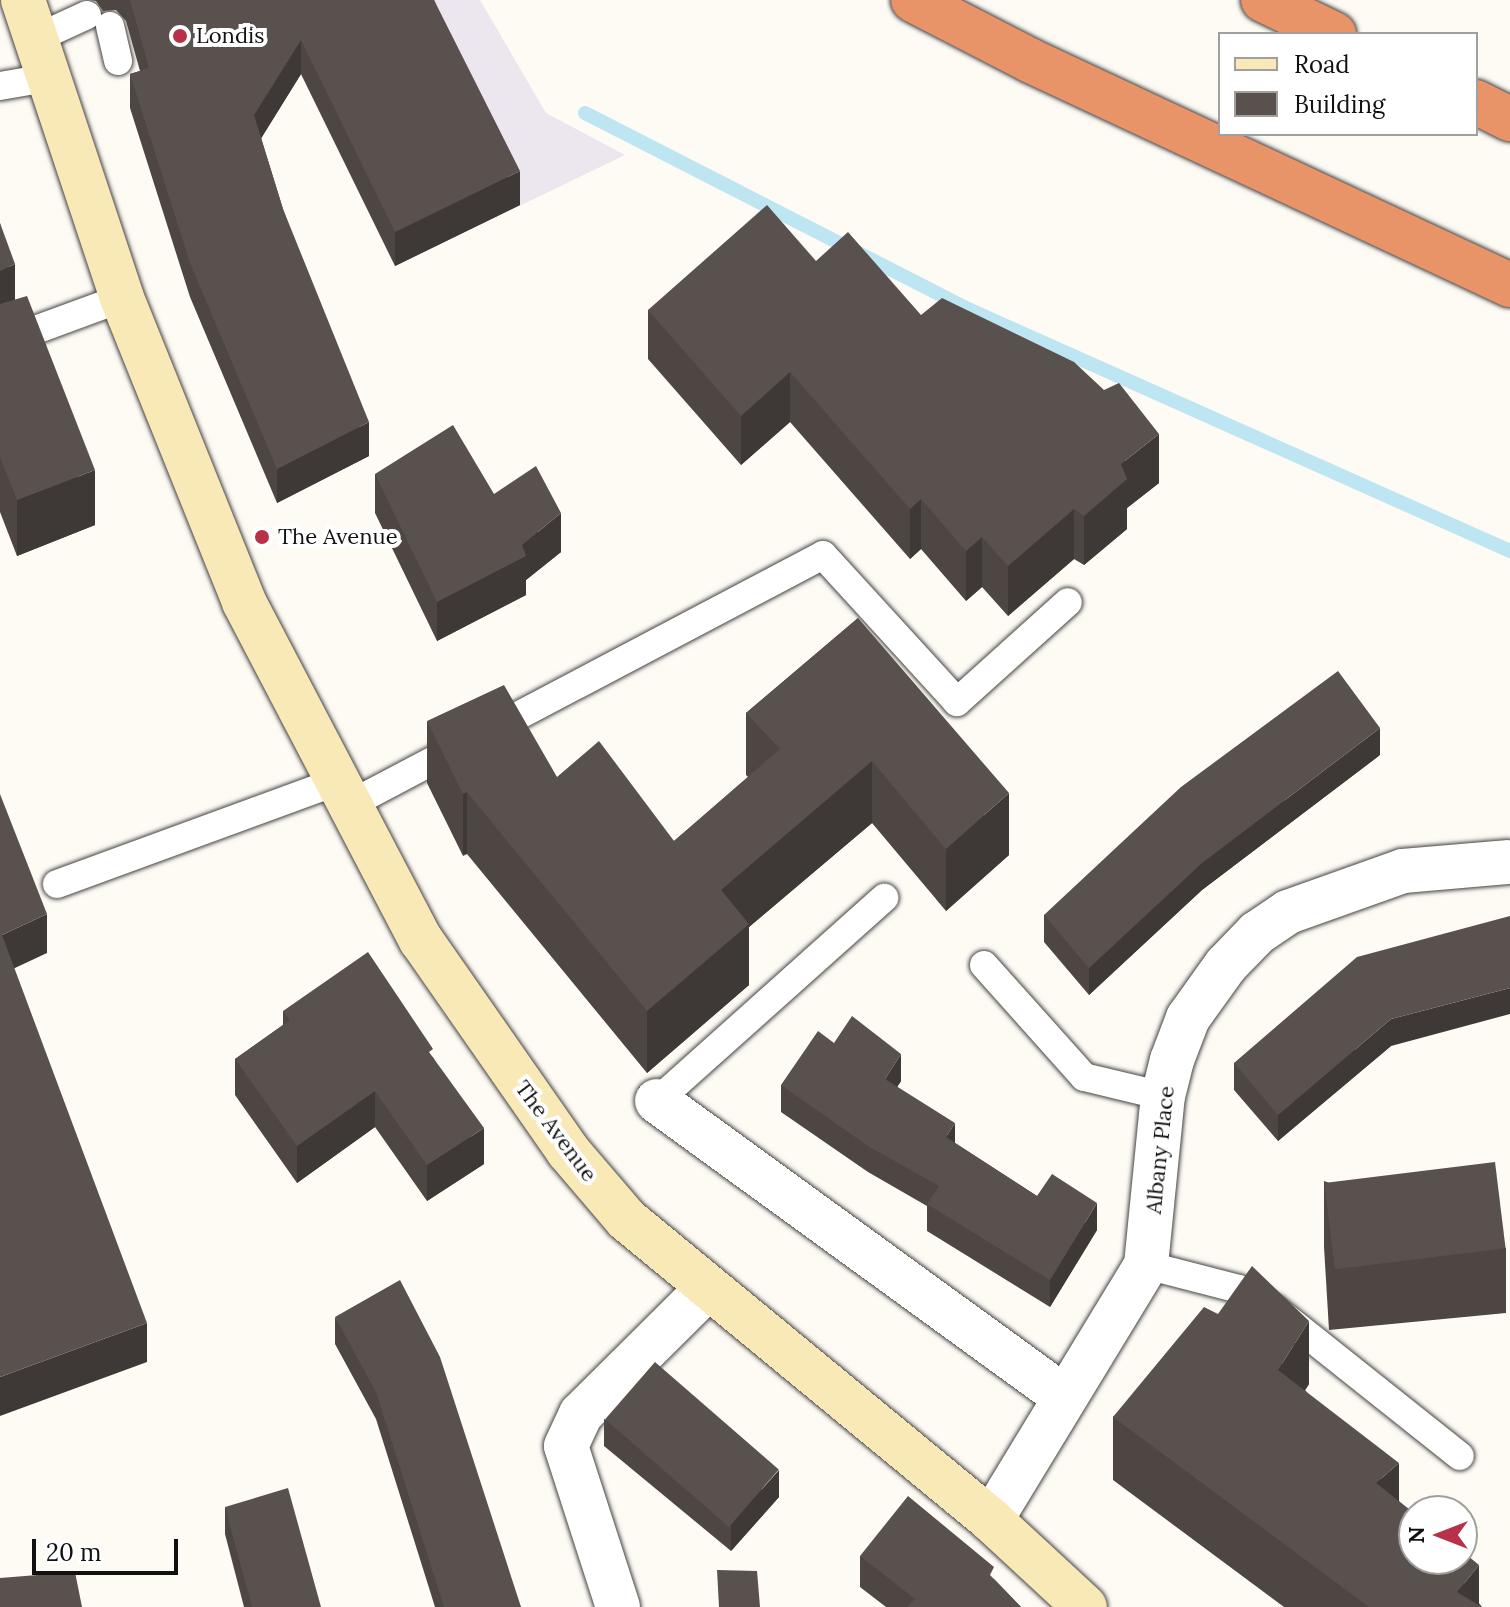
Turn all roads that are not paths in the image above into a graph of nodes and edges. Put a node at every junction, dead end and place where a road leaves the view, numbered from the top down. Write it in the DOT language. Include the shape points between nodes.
graph roads {
  1 [pos="913,0"];
  2 [pos="1263,0"];
  3 [pos="1330,32"];
  4 [pos="37,38"];
  5 [pos="118,61"];
  6 [pos="0,86"];
  7 [pos="1478,103"];
  8 [pos="1510,119"];
  9 [pos="1510,285"];
  10 [pos="122,298"];
  11 [pos="0,343"];
  12 [pos="1068,602"];
  13 [pos="341,794"];
  14 [pos="1508,862"];
  15 [pos="57,884"];
  16 [pos="884,898"];
  17 [pos="984,965"];
  18 [pos="1163,1096"];
  19 [pos="657,1101"];
  20 [pos="1146,1265"];
  21 [pos="708,1288"];
  22 [pos="1063,1396"];
  23 [pos="1460,1456"];
  24 [pos="991,1520"];
  25 [pos="618,1607"];
  26 [pos="1085,1607"];
  1 -- 9 [label="highway" via="1057,74"];
  2 -- 3 [label="highway"];
  4 -- 5 [label="lane" via="99,21"];
  4 -- 6 [label="lane"];
  4 -- 10 [label="main road, The Avenue"];
  7 -- 8 [label="highway"];
  10 -- 11 [label="lane"];
  10 -- 13 [label="main road, The Avenue" via="244,602"];
  12 -- 13 [label="lane" via="957,702 823,555"];
  13 -- 15 [label="lane"];
  13 -- 21 [label="main road, The Avenue" via="421,940 568,1151 626,1219"];
  14 -- 18 [label="street, Albany Place" via="1403,871 1288,912 1257,933 1188,1018"];
  16 -- 19 [label="lane"];
  17 -- 18 [label="lane" via="1084,1077"];
  18 -- 20 [label="street, Albany Place"];
  19 -- 22 [label="street"];
  20 -- 22 [label="street, Albany Place"];
  20 -- 23 [label="lane" via="1239,1289 1275,1309"];
  21 -- 24 [label="main road, The Avenue"];
  21 -- 25 [label="street" via="581,1414 566,1446"];
  22 -- 24 [label="street, Albany Place"];
  24 -- 26 [label="main road, The Avenue"];
}
